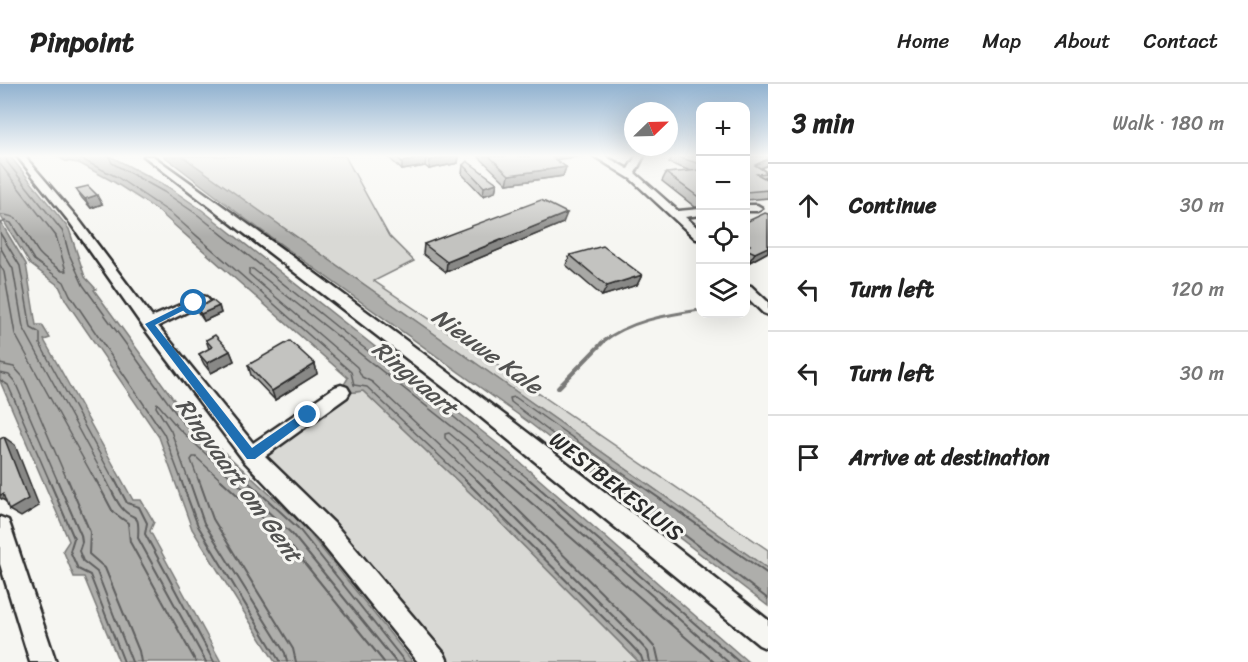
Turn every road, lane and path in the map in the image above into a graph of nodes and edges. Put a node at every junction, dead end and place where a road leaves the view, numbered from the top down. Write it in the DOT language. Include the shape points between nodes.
graph roads {
  1 [pos="43,183"];
  2 [pos="185,183"];
  3 [pos="641,183"];
  4 [pos="696,212"];
  5 [pos="676,214"];
  6 [pos="696,232"];
  7 [pos="750,293"];
  8 [pos="196,302"];
  9 [pos="768,310"];
  10 [pos="149,324"];
  11 [pos="342,392"];
  12 [pos="251,455"];
  13 [pos="0,528"];
  14 [pos="768,636"];
  15 [pos="43,662"];
  16 [pos="435,662"];
  1 -- 10 [label="street"];
  2 -- 14 [label="street, WESTBEKESLUIS" via="589,491"];
  3 -- 5 [label="street"];
  4 -- 5 [label="street"];
  5 -- 6 [label="street"];
  7 -- 9 [label="street"];
  8 -- 10 [label="street"];
  10 -- 12 [label="street"];
  11 -- 12 [label="street"];
  12 -- 16 [label="street" via="326,531"];
  13 -- 15 [label="street"];
}
